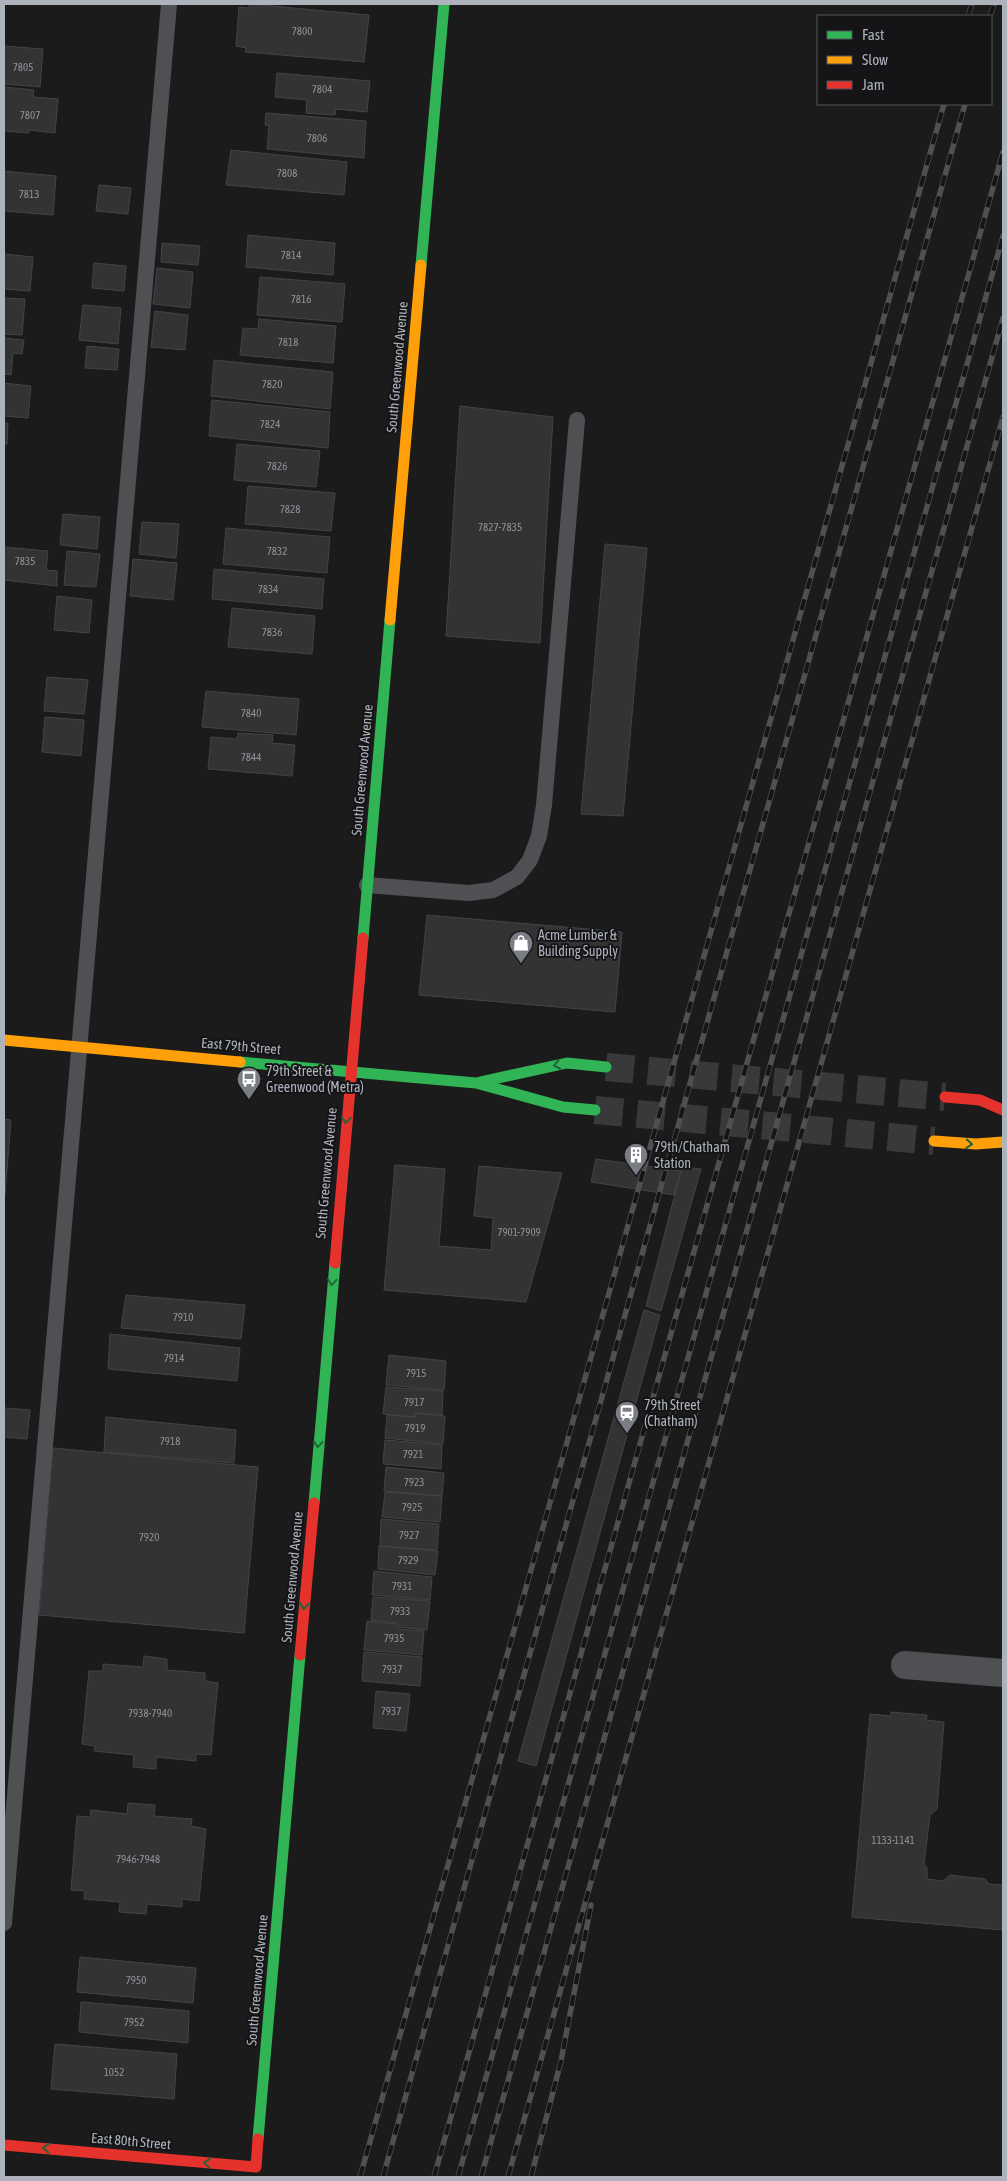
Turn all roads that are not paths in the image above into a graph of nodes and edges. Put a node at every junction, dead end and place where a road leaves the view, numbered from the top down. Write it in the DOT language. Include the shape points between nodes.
graph roads {
  1 [pos="169,4"];
  2 [pos="444,4"];
  3 [pos="576,420"];
  4 [pos="367,885"];
  5 [pos="4,1040"];
  6 [pos="79,1046"];
  7 [pos="606,1067"];
  8 [pos="350,1071"];
  9 [pos="476,1083"];
  10 [pos="945,1097"];
  11 [pos="595,1110"];
  12 [pos="1003,1110"];
  13 [pos="934,1141"];
  14 [pos="1003,1142"];
  15 [pos="905,1665"];
  16 [pos="1003,1673"];
  17 [pos="4,1923"];
  18 [pos="4,2145"];
  19 [pos="256,2167"];
  1 -- 6 [label="lane"];
  2 -- 4 [label="street, South Greenwood Avenue"];
  3 -- 4 [label="lane" via="544,804 539,836 530,860 517,877 493,890 470,893"];
  4 -- 8 [label="street, South Greenwood Avenue"];
  5 -- 6 [label="street, East 79th Street"];
  6 -- 8 [label="street, East 79th Street"];
  6 -- 17 [label="lane"];
  7 -- 9 [label="street, East 79th Street, one-way" via="567,1063"];
  8 -- 9 [label="street, East 79th Street"];
  8 -- 19 [label="street, South Greenwood Avenue, one-way"];
  9 -- 11 [label="street, East 79th Street" via="563,1107"];
  10 -- 12 [label="street" via="980,1100"];
  13 -- 14 [label="street, one-way"];
  15 -- 16 [label="street"];
  19 -- 18 [label="street, East 80th Street, one-way"];
}
